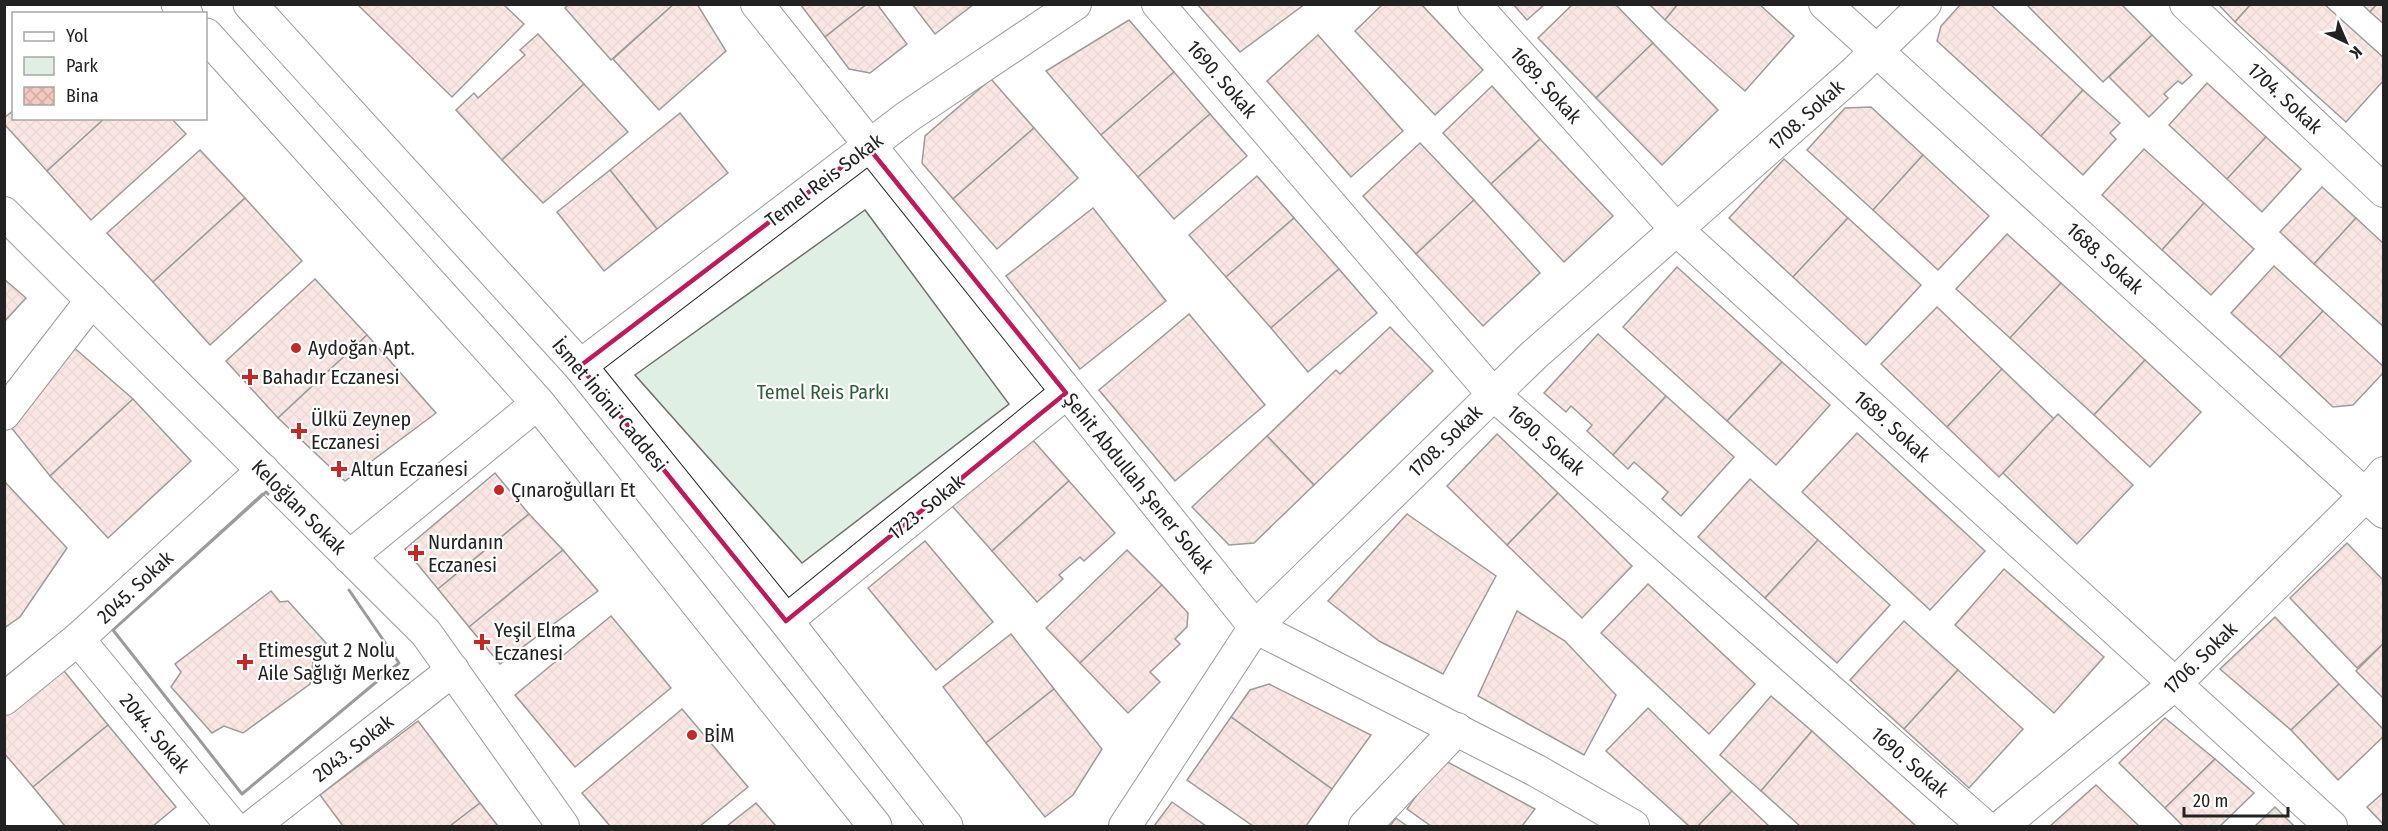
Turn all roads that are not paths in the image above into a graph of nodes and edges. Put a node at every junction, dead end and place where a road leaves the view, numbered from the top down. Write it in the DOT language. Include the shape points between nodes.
graph roads {
  1 [pos="250,4"];
  2 [pos="757,4"];
  3 [pos="1075,4"];
  4 [pos="1158,4"];
  5 [pos="1474,4"];
  6 [pos="1825,4"];
  7 [pos="1925,4"];
  8 [pos="2186,4"];
  9 [pos="1042,13"];
  10 [pos="207,36"];
  11 [pos="1878,50"];
  12 [pos="868,147"];
  13 [pos="2384,191"];
  14 [pos="4,213"];
  15 [pos="1676,229"];
  16 [pos="92,300"];
  17 [pos="580,366"];
  18 [pos="1066,393"];
  19 [pos="1493,394"];
  20 [pos="538,403"];
  21 [pos="4,414"];
  22 [pos="262,470"];
  23 [pos="2377,494"];
  24 [pos="350,556"];
  25 [pos="786,621"];
  26 [pos="1255,627"];
  27 [pos="78,639"];
  28 [pos="453,670"];
  29 [pos="2175,684"];
  30 [pos="4,699"];
  31 [pos="1457,729"];
  32 [pos="232,826"];
  33 [pos="253,826"];
  34 [pos="563,826"];
  35 [pos="875,826"];
  36 [pos="946,826"];
  37 [pos="1125,826"];
  38 [pos="1365,826"];
  39 [pos="1633,826"];
  40 [pos="1984,826"];
  41 [pos="2002,826"];
  42 [pos="2331,826"];
  1 -- 17 [label="main road, İsmet İnönü Caddesi"];
  2 -- 12 [label="street, Şehit Abdullah Şener Sokak"];
  3 -- 9 [label="street, Temel Reis Sokak"];
  4 -- 19 [label="street, 1690. Sokak"];
  5 -- 15 [label="street, 1689. Sokak"];
  6 -- 11 [label="street, 1688. Sokak"];
  7 -- 11 [label="street, 1708. Sokak"];
  8 -- 13 [label="street, 1704. Sokak"];
  9 -- 12 [label="street, Temel Reis Sokak"];
  10 -- 20 [label="main road"];
  11 -- 15 [label="street, 1708. Sokak"];
  11 -- 23 [label="street, 1688. Sokak"];
  12 -- 17 [label="street, Temel Reis Sokak"];
  12 -- 18 [label="street, Şehit Abdullah Şener Sokak"];
  14 -- 16 [label="street, Keloğlan Sokak"];
  15 -- 19 [label="street, 1708. Sokak"];
  15 -- 29 [label="street, 1689. Sokak"];
  16 -- 21 [label="street"];
  16 -- 22 [label="street, Keloğlan Sokak"];
  17 -- 25 [label="main road, İsmet İnönü Caddesi"];
  18 -- 25 [label="street, 1723. Sokak"];
  18 -- 26 [label="street, Şehit Abdullah Şener Sokak"];
  19 -- 26 [label="street, 1708. Sokak"];
  19 -- 40 [label="street, 1690. Sokak"];
  20 -- 24 [label="street"];
  20 -- 35 [label="main road"];
  22 -- 24 [label="street, Keloğlan Sokak"];
  22 -- 27 [label="street, 2045. Sokak"];
  23 -- 29 [label="street, 1706. Sokak"];
  24 -- 28 [label="street, Keloğlan Sokak" via="426,633"];
  25 -- 36 [label="main road, İsmet İnönü Caddesi"];
  26 -- 31 [label="street, Şehit Abdullah Şener Sokak"];
  26 -- 37 [label="street, 1708. Sokak"];
  27 -- 30 [label="street, 2045. Sokak"];
  27 -- 32 [label="street, 2044. Sokak"];
  28 -- 33 [label="street, 2043. Sokak"];
  28 -- 34 [label="street, Keloğlan Sokak"];
  29 -- 41 [label="street, 1706. Sokak"];
  29 -- 42 [label="street, 1689. Sokak"];
  31 -- 38 [label="street"];
  31 -- 39 [label="street, Şehit Abdullah Şener Sokak"];
}
